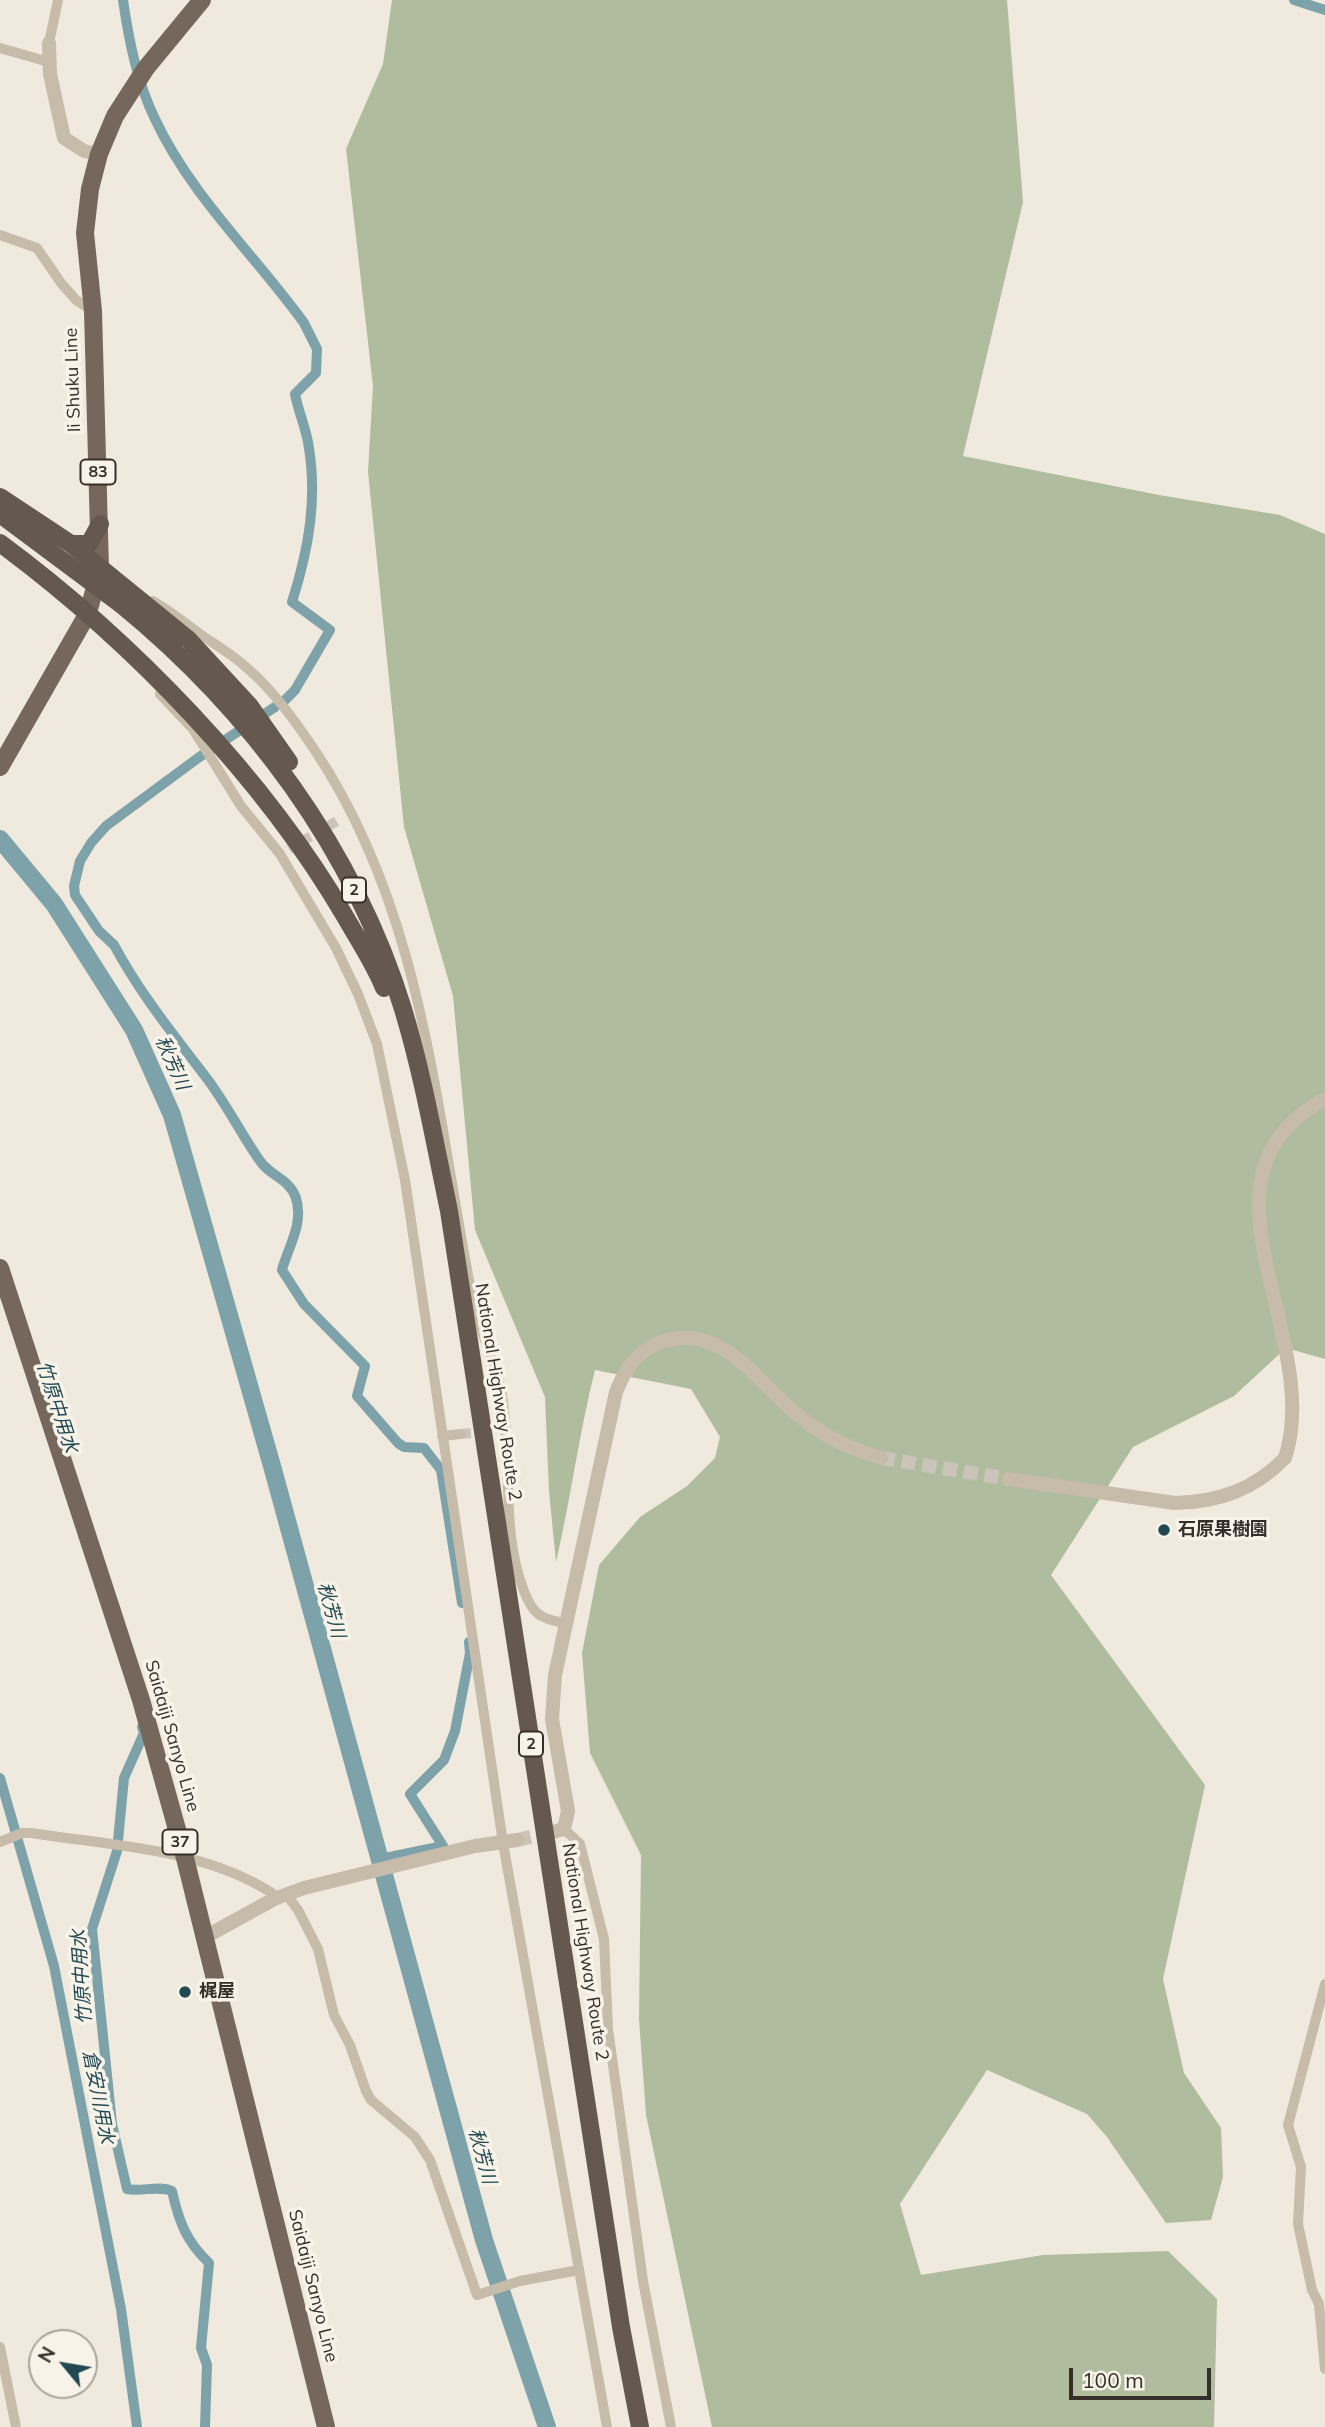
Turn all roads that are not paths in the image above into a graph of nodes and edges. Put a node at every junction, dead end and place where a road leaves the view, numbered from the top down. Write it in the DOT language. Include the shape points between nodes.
graph roads {
  1 [pos="58,0"];
  2 [pos="202,0"];
  3 [pos="49,43"];
  4 [pos="0,48"];
  5 [pos="48,62"];
  6 [pos="99,154"];
  7 [pos="0,235"];
  8 [pos="93,311"];
  9 [pos="0,497"];
  10 [pos="0,514"];
  11 [pos="100,524"];
  12 [pos="0,543"];
  13 [pos="71,544"];
  14 [pos="100,569"];
  15 [pos="114,582"];
  16 [pos="88,613"];
  17 [pos="242,709"];
  18 [pos="223,761"];
  19 [pos="0,767"];
  20 [pos="351,813"];
  21 [pos="340,820"];
  22 [pos="418,1061"];
  23 [pos="1325,1099"];
  24 [pos="1276,1200"];
  25 [pos="0,1268"];
  26 [pos="506,1427"];
  27 [pos="491,1431"];
  28 [pos="461,1434"];
  29 [pos="1304,1434"];
  30 [pos="442,1436"];
  31 [pos="881,1458"];
  32 [pos="1009,1479"];
  33 [pos="565,1623"];
  34 [pos="558,1831"];
  35 [pos="3,1841"];
  36 [pos="510,1841"];
  37 [pos="185,1858"];
  38 [pos="280,1897"];
  39 [pos="205,1937"];
  40 [pos="1325,1984"];
  41 [pos="579,2270"];
  42 [pos="0,2347"];
  43 [pos="1325,2369"];
  44 [pos="16,2427"];
  45 [pos="326,2427"];
  46 [pos="607,2427"];
  47 [pos="640,2427"];
  48 [pos="671,2427"];
  1 -- 3 [label="street"];
  2 -- 6 [label="main road, Ii Shuku Line / 83" via="146,68 115,116"];
  3 -- 5 [label="street"];
  4 -- 5 [label="street"];
  5 -- 6 [label="street" via="64,138 84,151"];
  6 -- 8 [label="main road, Ii Shuku Line / 83" via="85,233"];
  7 -- 8 [label="street" via="37,248 76,300"];
  8 -- 11 [label="main road, Ii Shuku Line / 83"];
  9 -- 13 [label="highway"];
  10 -- 17 [label="highway, bridge" via="122,605"];
  11 -- 13 [label="highway" via="89,544"];
  11 -- 14 [label="main road, Ii Shuku Line / 83"];
  12 -- 16 [label="highway"];
  13 -- 14 [label="highway"];
  14 -- 15 [label="highway"];
  14 -- 16 [label="main road, Ii Shuku Line / 83"];
  15 -- 17 [label="highway" via="189,640"];
  15 -- 20 [label="street" via="156,603 247,668 285,710 329,772"];
  16 -- 18 [label="highway" via="155,679"];
  16 -- 19 [label="main road, Ii Shuku Line / 83"];
  17 -- 22 [label="highway, National Highway Route 2 / 2" via="348,877 387,964"];
  18 -- 22 [label="highway" via="288,829 337,903 378,973"];
  18 -- 30 [label="street" via="241,806 284,851 336,948 377,1044 405,1180"];
  20 -- 21 [label="street"];
  20 -- 26 [label="street" via="391,902 422,1017 472,1298 494,1361"];
  22 -- 47 [label="highway, National Highway Route 2 / 2" via="450,1211"];
  23 -- 24 [label="street" via="1308,1108 1281,1140 1273,1178"];
  25 -- 37 [label="main road, Saidaiji Sanyo Line / 37" via="141,1700"];
  26 -- 27 [label="street"];
  26 -- 33 [label="street" via="511,1540 522,1588 532,1611 543,1620"];
  28 -- 30 [label="street"];
  29 -- 32 [label="street" via="1291,1453 1248,1488 1212,1500 1175,1503"];
  30 -- 36 [label="street"];
  31 -- 33 [label="street" via="818,1430 739,1359 713,1343 684,1337 654,1345 630,1364 616,1392"];
  33 -- 34 [label="street" via="551,1697 568,1811"];
  34 -- 48 [label="street" via="580,1844 604,1939 609,2043 643,2281"];
  35 -- 37 [label="street" via="22,1833"];
  36 -- 38 [label="street"];
  36 -- 41 [label="street"];
  37 -- 38 [label="street" via="223,1866"];
  37 -- 39 [label="main road, Saidaiji Sanyo Line / 37"];
  38 -- 39 [label="street"];
  38 -- 41 [label="street" via="298,1910 318,1949 334,2015 366,2091 415,2137 430,2160 477,2295"];
  39 -- 45 [label="main road, Saidaiji Sanyo Line / 37"];
  40 -- 43 [label="street" via="1288,2125 1301,2167 1298,2224 1319,2304"];
  41 -- 46 [label="street"];
  42 -- 44 [label="street"];
}
